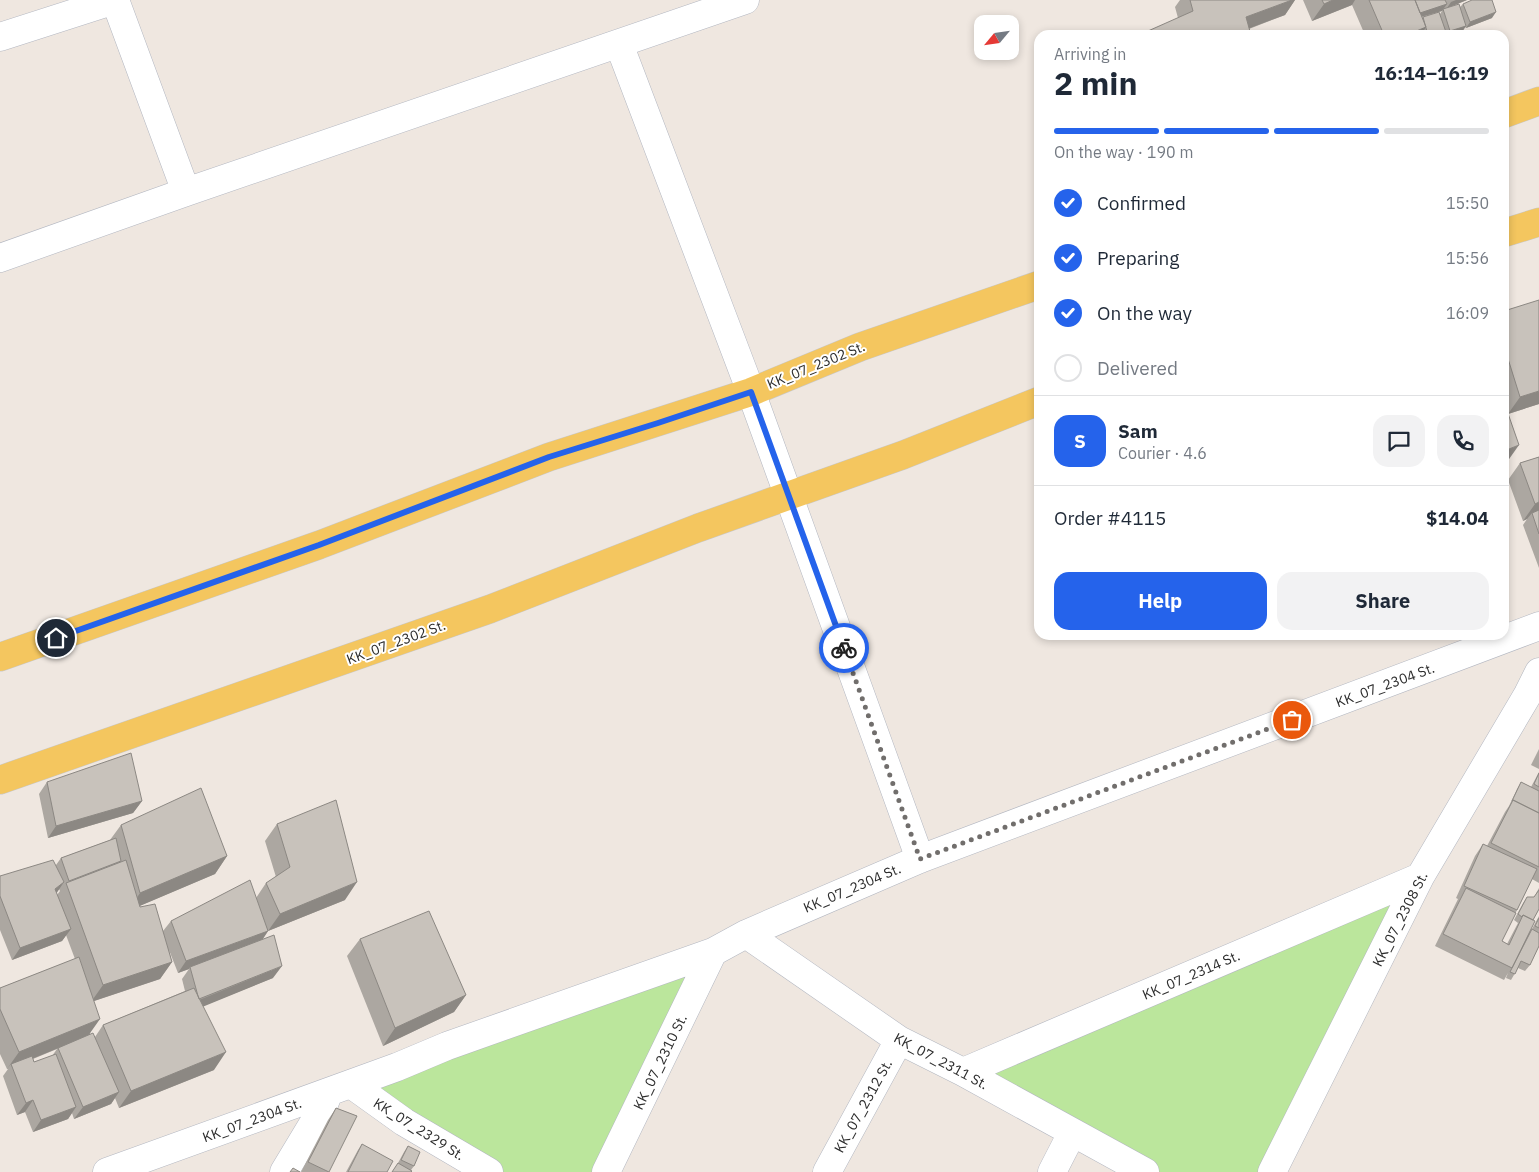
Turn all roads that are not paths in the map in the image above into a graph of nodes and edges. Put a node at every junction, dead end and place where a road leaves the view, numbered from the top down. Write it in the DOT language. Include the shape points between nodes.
graph roads {
  1 [pos="115,0"];
  2 [pos="728,2"];
  3 [pos="0,36"];
  4 [pos="619,44"];
  5 [pos="1539,101"];
  6 [pos="1509,112"];
  7 [pos="186,192"];
  8 [pos="1539,222"];
  9 [pos="1509,231"];
  10 [pos="0,258"];
  11 [pos="1034,287"];
  12 [pos="751,392"];
  13 [pos="1034,403"];
  14 [pos="788,496"];
  15 [pos="1527,631"];
  16 [pos="1509,638"];
  17 [pos="1503,640"];
  18 [pos="1539,649"];
  19 [pos="0,657"];
  20 [pos="1539,672"];
  21 [pos="0,780"];
  22 [pos="920,859"];
  23 [pos="1420,877"];
  24 [pos="746,934"];
  25 [pos="713,952"];
  26 [pos="900,1040"];
  27 [pos="962,1072"];
  28 [pos="340,1088"];
  29 [pos="1072,1133"];
  30 [pos="107,1172"];
  31 [pos="284,1172"];
  32 [pos="489,1172"];
  33 [pos="606,1172"];
  34 [pos="827,1172"];
  35 [pos="1052,1172"];
  36 [pos="1145,1172"];
  37 [pos="1272,1172"];
  1 -- 3 [label="street"];
  1 -- 7 [label="street"];
  2 -- 4 [label="street"];
  4 -- 7 [label="street"];
  4 -- 12 [label="street"];
  5 -- 6 [label="main road"];
  7 -- 10 [label="street"];
  8 -- 9 [label="main road"];
  11 -- 12 [label="main road, KK_07_2302 St." via="860,347"];
  12 -- 14 [label="street"];
  12 -- 19 [label="main road, KK_07_2302 St." via="549,457 319,545"];
  13 -- 14 [label="main road, KK_07_2302 St."];
  14 -- 21 [label="main road, KK_07_2302 St." via="490,609"];
  14 -- 22 [label="street"];
  15 -- 16 [label="street, KK_07_2304 St."];
  15 -- 18 [label="street"];
  17 -- 22 [label="street, KK_07_2304 St."];
  20 -- 23 [label="street, KK_07_2308 St."];
  22 -- 24 [label="street, KK_07_2304 St."];
  23 -- 27 [label="street, KK_07_2314 St."];
  23 -- 37 [label="street, KK_07_2308 St."];
  24 -- 25 [label="street, KK_07_2304 St."];
  24 -- 26 [label="street, KK_07_2311 St."];
  25 -- 28 [label="street, KK_07_2304 St." via="447,1046"];
  25 -- 33 [label="street, KK_07_2310 St."];
  26 -- 27 [label="street, KK_07_2311 St."];
  26 -- 34 [label="street, KK_07_2312 St."];
  27 -- 29 [label="street, KK_07_2311 St."];
  28 -- 30 [label="street, KK_07_2304 St."];
  28 -- 31 [label="street" via="322,1109"];
  28 -- 32 [label="street, KK_07_2329 St."];
  29 -- 35 [label="street"];
  29 -- 36 [label="street, KK_07_2311 St."];
}
